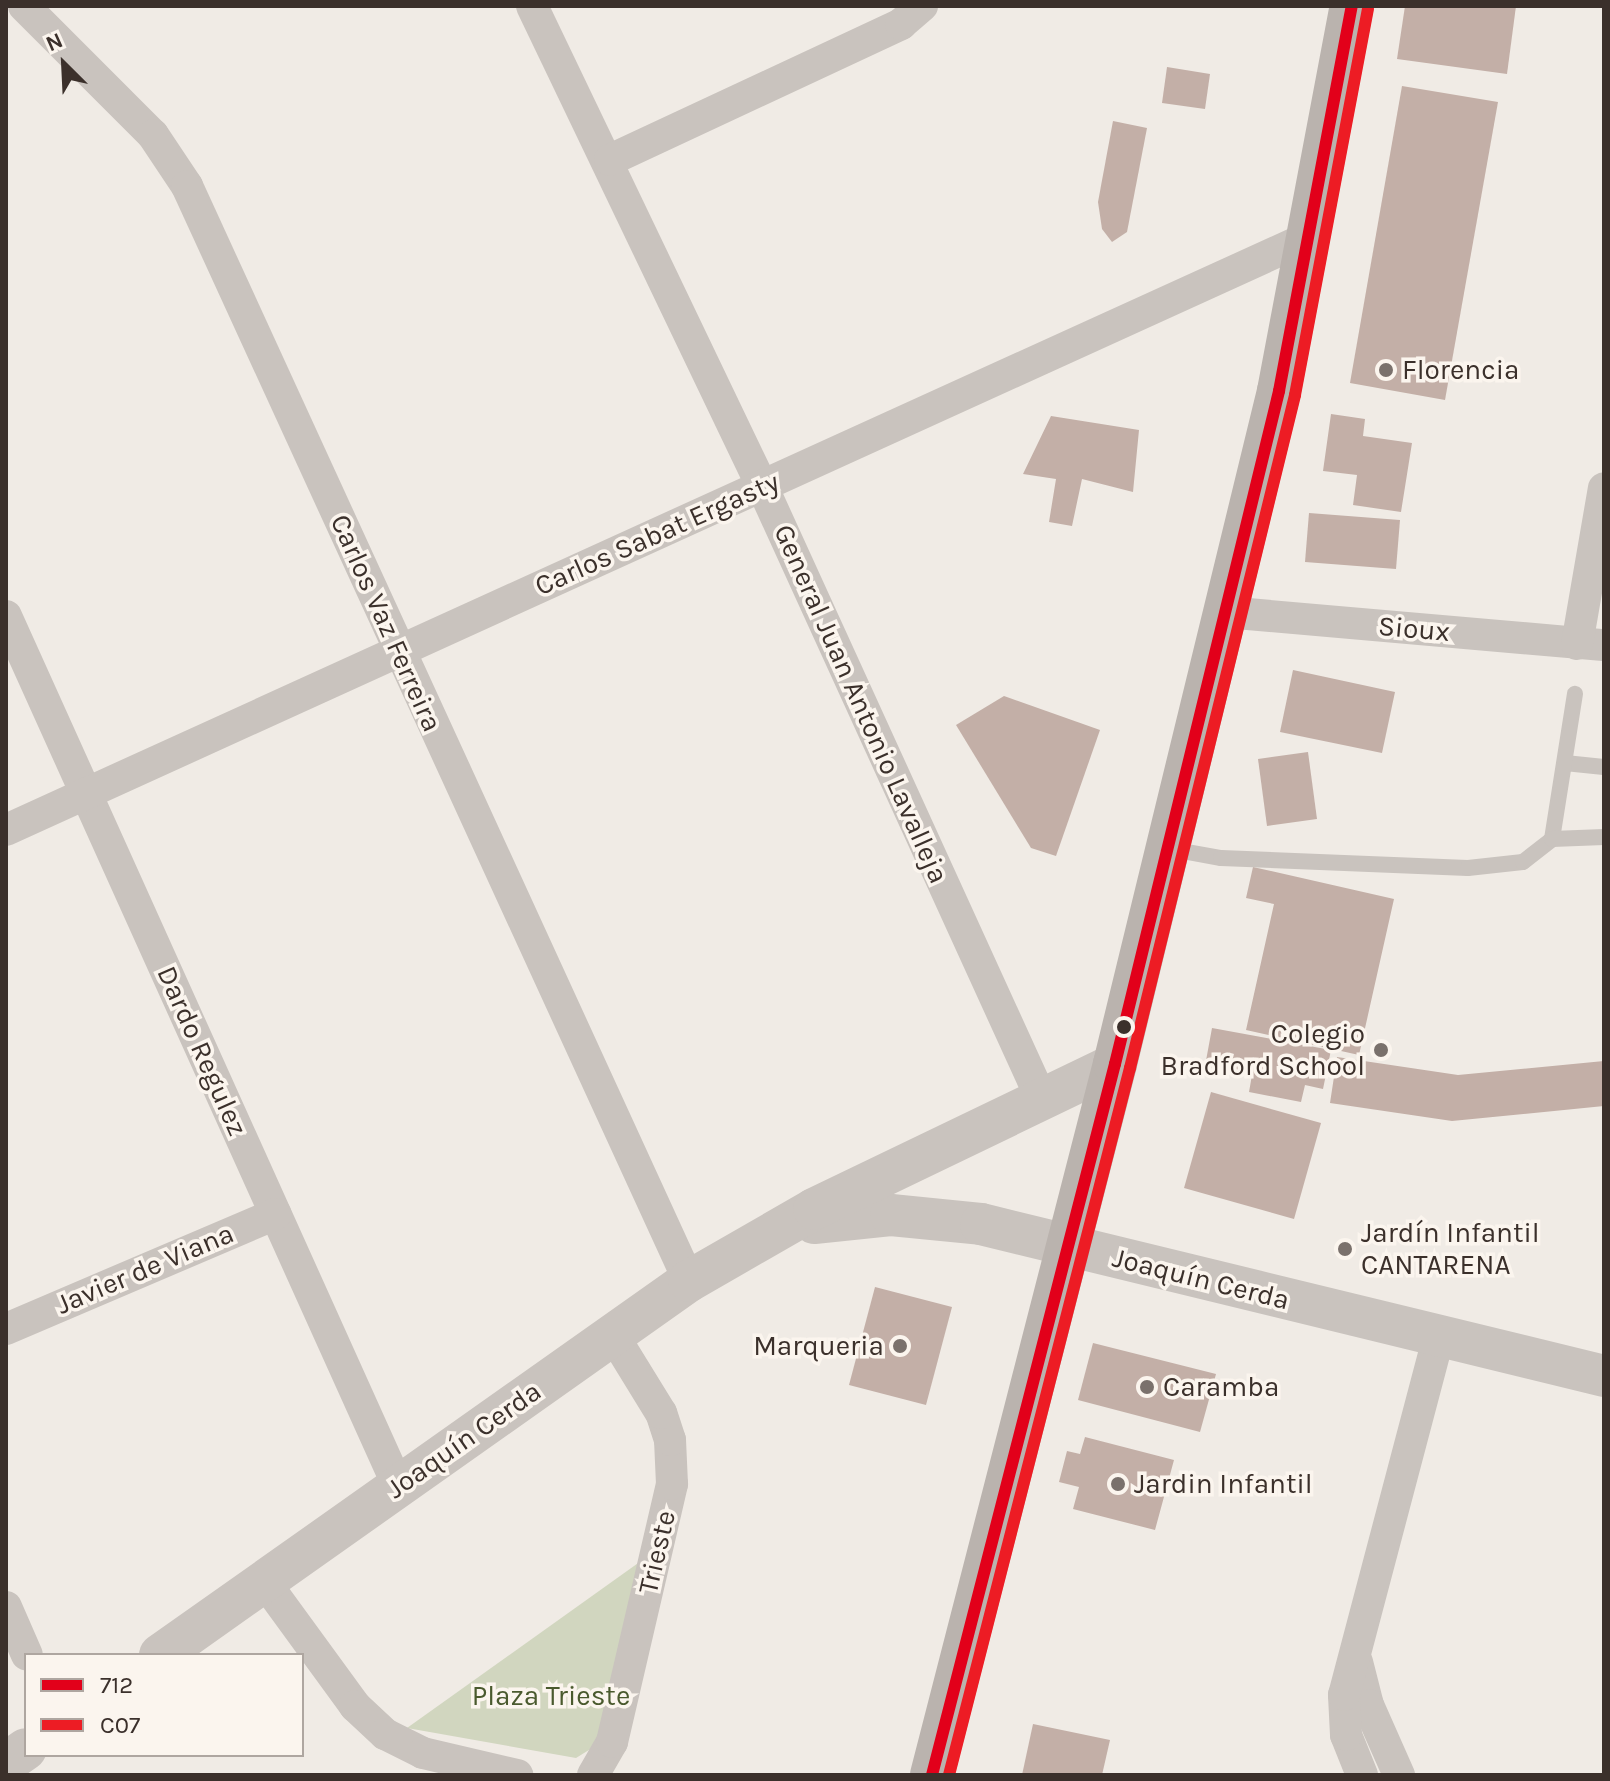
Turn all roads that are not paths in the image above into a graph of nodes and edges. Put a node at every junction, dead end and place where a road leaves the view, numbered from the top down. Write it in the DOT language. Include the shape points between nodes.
graph roads {
  1 [pos="24,6"];
  2 [pos="532,6"];
  3 [pos="922,6"];
  4 [pos="1352,6"];
  5 [pos="610,160"];
  6 [pos="1309,237"];
  7 [pos="762,486"];
  8 [pos="1604,488"];
  9 [pos="1225,612"];
  10 [pos="6,616"];
  11 [pos="1590,644"];
  12 [pos="398,653"];
  13 [pos="1575,694"];
  14 [pos="1565,763"];
  15 [pos="1604,767"];
  16 [pos="86,793"];
  17 [pos="6,830"];
  18 [pos="1604,837"];
  19 [pos="1552,839"];
  20 [pos="1168,848"];
  21 [pos="1115,1064"];
  22 [pos="1042,1100"];
  23 [pos="275,1214"];
  24 [pos="774,1232"];
  25 [pos="1067,1246"];
  26 [pos="689,1281"];
  27 [pos="9,1319"];
  28 [pos="613,1335"];
  29 [pos="1438,1339"];
  30 [pos="1604,1376"];
  31 [pos="398,1486"];
  32 [pos="264,1581"];
  33 [pos="6,1607"];
  34 [pos="26,1653"];
  35 [pos="163,1653"];
  36 [pos="1356,1658"];
  37 [pos="517,1775"];
  38 [pos="593,1775"];
  39 [pos="932,1775"];
  40 [pos="1362,1775"];
  41 [pos="1399,1775"];
  1 -- 12 [label="street, Carlos Vaz Ferreira" via="153,135 187,186"];
  2 -- 5 [label="street, General Juan Antonio Lavalleja"];
  3 -- 5 [label="street" via="901,24"];
  4 -- 6 [label="main road"];
  5 -- 7 [label="street, General Juan Antonio Lavalleja"];
  6 -- 7 [label="street, Carlos Sabat Ergasty"];
  6 -- 9 [label="main road" via="1279,391"];
  7 -- 12 [label="street, Carlos Sabat Ergasty"];
  7 -- 22 [label="street, General Juan Antonio Lavalleja"];
  8 -- 11 [label="street"];
  9 -- 11 [label="street, Sioux"];
  9 -- 20 [label="main road"];
  10 -- 16 [label="street, Dardo Regulez"];
  12 -- 16 [label="street, Carlos Sabat Ergasty"];
  12 -- 26 [label="street, Carlos Vaz Ferreira"];
  13 -- 14 [label="lane"];
  14 -- 15 [label="lane"];
  14 -- 19 [label="lane"];
  16 -- 17 [label="street, Carlos Sabat Ergasty"];
  16 -- 23 [label="street, Dardo Regulez"];
  18 -- 19 [label="lane"];
  19 -- 20 [label="lane" via="1523,862 1468,868 1221,858"];
  20 -- 21 [label="main road"];
  21 -- 22 [label="street, Joaquín Cerda"];
  21 -- 25 [label="main road"];
  22 -- 24 [label="street, Joaquín Cerda"];
  23 -- 27 [label="street, Javier de Viana"];
  23 -- 31 [label="street, Dardo Regulez"];
  24 -- 25 [label="street, Joaquín Cerda" via="849,1216 924,1216"];
  24 -- 26 [label="street, Joaquín Cerda"];
  25 -- 29 [label="street, Joaquín Cerda"];
  25 -- 39 [label="main road"];
  26 -- 28 [label="street, Joaquín Cerda"];
  28 -- 31 [label="street, Joaquín Cerda"];
  28 -- 38 [label="street, Trieste" via="661,1413 670,1440 672,1484 612,1742"];
  29 -- 30 [label="street, Joaquín Cerda"];
  29 -- 36 [label="street"];
  31 -- 32 [label="street, Joaquín Cerda"];
  32 -- 35 [label="street, Joaquín Cerda"];
  32 -- 37 [label="street" via="355,1706 385,1734 423,1753"];
  33 -- 34 [label="street"];
  36 -- 40 [label="street" via="1344,1695 1346,1735"];
  36 -- 41 [label="street" via="1368,1705"];
}
